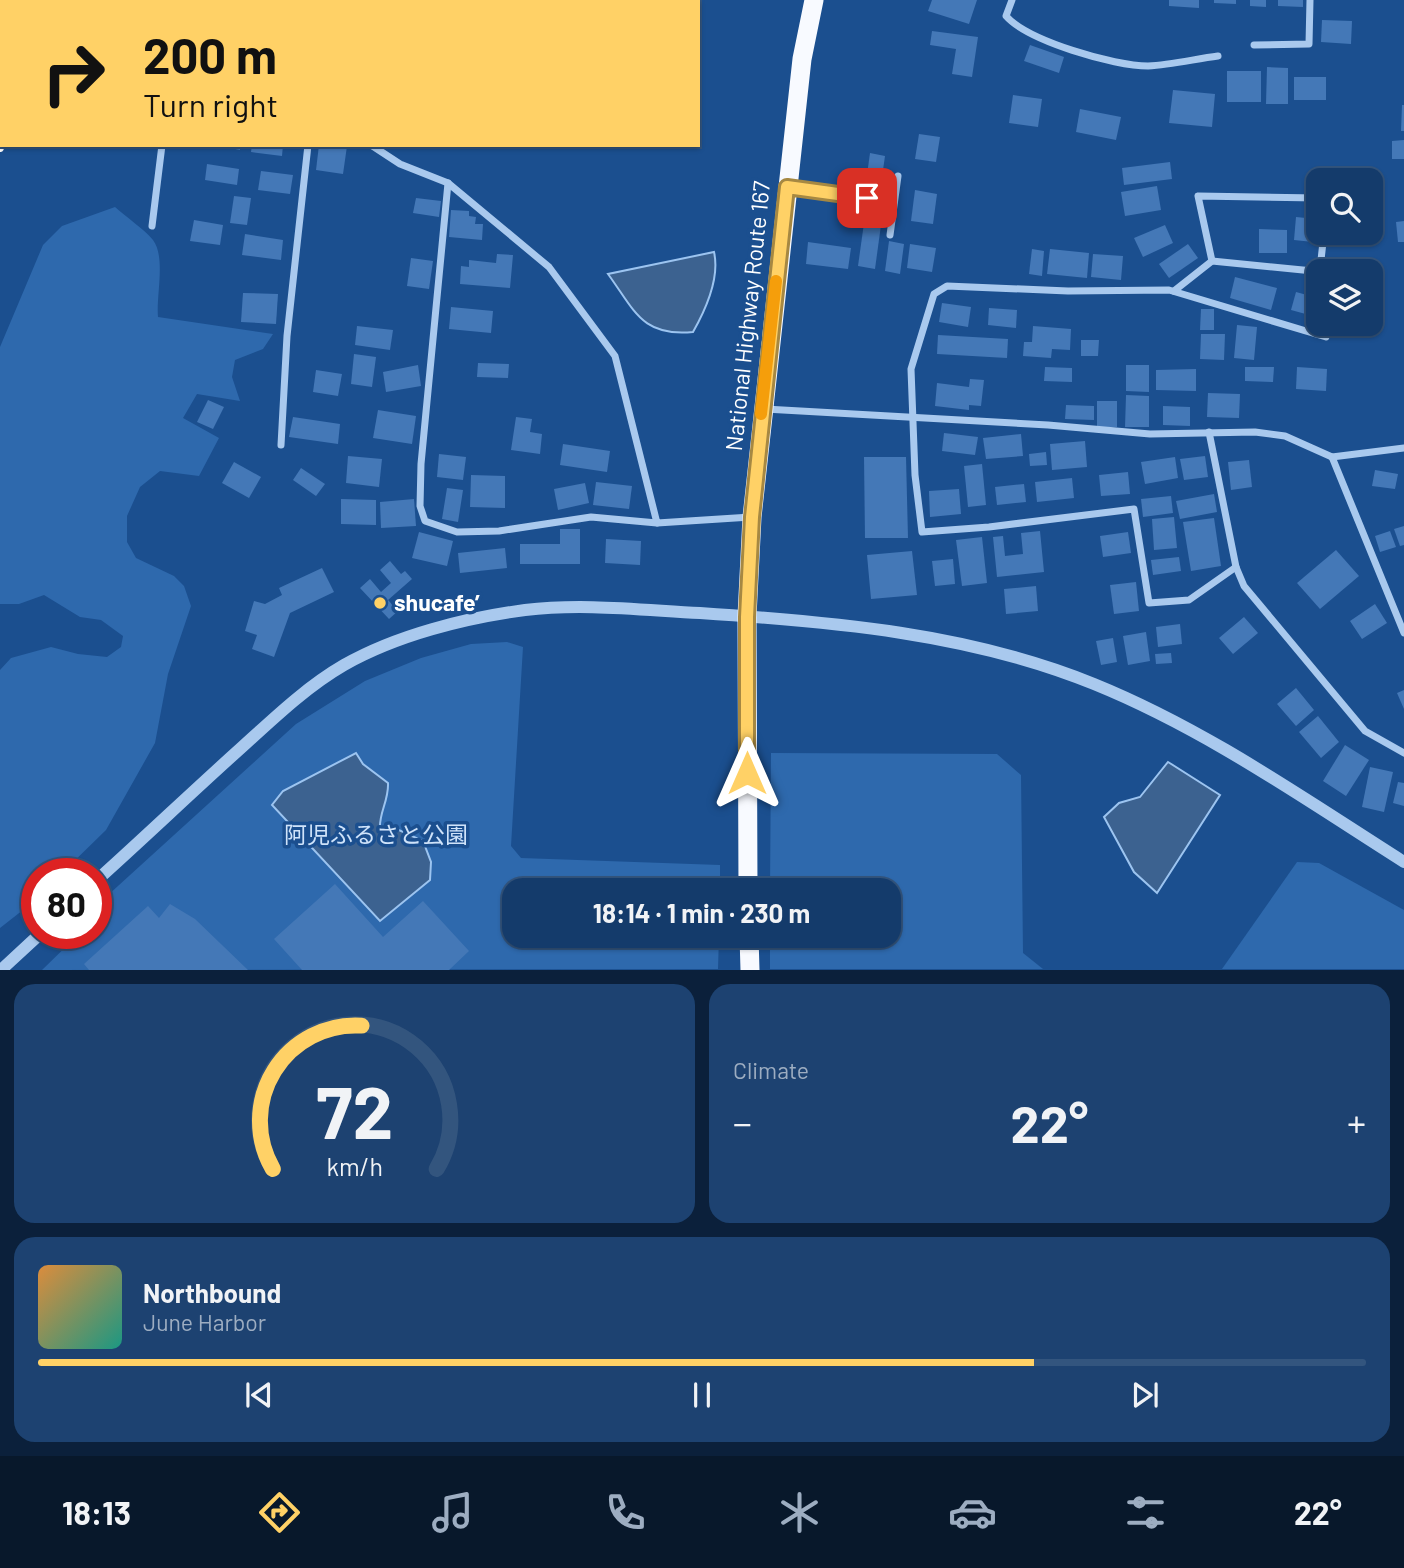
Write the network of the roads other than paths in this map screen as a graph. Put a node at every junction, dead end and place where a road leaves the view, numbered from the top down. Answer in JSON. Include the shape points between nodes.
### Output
{"nodes":[{"id":1,"x":814,"y":0,"type":"edge"},
{"id":2,"x":1012,"y":0,"type":"edge"},
{"id":3,"x":1310,"y":0,"type":"edge"},
{"id":4,"x":1254,"y":44,"type":"dead end"},
{"id":5,"x":1218,"y":56,"type":"dead end"},
{"id":6,"x":162,"y":147,"type":"edge"},
{"id":7,"x":308,"y":147,"type":"edge"},
{"id":8,"x":375,"y":147,"type":"edge"},
{"id":9,"x":898,"y":176,"type":"dead end"},
{"id":10,"x":448,"y":183,"type":"junction"},
{"id":11,"x":787,"y":187,"type":"junction"},
{"id":12,"x":1306,"y":198,"type":"edge"},
{"id":13,"x":894,"y":202,"type":"junction"},
{"id":14,"x":152,"y":226,"type":"dead end"},
{"id":15,"x":890,"y":234,"type":"dead end"},
{"id":16,"x":1212,"y":261,"type":"junction"},
{"id":17,"x":1306,"y":271,"type":"edge"},
{"id":18,"x":1174,"y":291,"type":"junction"},
{"id":19,"x":1326,"y":337,"type":"dead end"},
{"id":20,"x":761,"y":408,"type":"junction"},
{"id":21,"x":915,"y":418,"type":"junction"},
{"id":22,"x":1209,"y":432,"type":"junction"},
{"id":23,"x":281,"y":445,"type":"dead end"},
{"id":24,"x":1404,"y":448,"type":"edge"},
{"id":25,"x":1332,"y":457,"type":"junction"},
{"id":26,"x":752,"y":517,"type":"junction"},
{"id":27,"x":657,"y":523,"type":"junction"},
{"id":28,"x":1236,"y":567,"type":"junction"},
{"id":29,"x":747,"y":617,"type":"junction"},
{"id":30,"x":1404,"y":633,"type":"edge"},
{"id":31,"x":1404,"y":753,"type":"edge"},
{"id":32,"x":1404,"y":862,"type":"edge"},
{"id":33,"x":112,"y":866,"type":"edge"},
{"id":34,"x":748,"y":878,"type":"edge"},
{"id":35,"x":749,"y":948,"type":"edge"},
{"id":36,"x":24,"y":949,"type":"edge"},
{"id":37,"x":1,"y":970,"type":"edge"},
{"id":38,"x":750,"y":970,"type":"edge"}],
"edges":[{"from":1,"to":11,"type":"highway","name":"National Highway Route 167"},
{"from":2,"to":5,"type":"street","via":[[1006,16],[1016,28],[1078,52],[1146,66]]},
{"from":3,"to":4,"type":"street","via":[[1309,44]]},
{"from":6,"to":14,"type":"street"},
{"from":7,"to":23,"type":"street","via":[[287,335]]},
{"from":8,"to":10,"type":"street","via":[[400,164]]},
{"from":9,"to":13,"type":"street"},
{"from":10,"to":27,"type":"street","via":[[549,267],[615,356]]},
{"from":10,"to":27,"type":"street","via":[[421,464],[420,506],[425,521],[457,531],[499,531],[591,517]]},
{"from":11,"to":13,"type":"street"},
{"from":11,"to":20,"type":"highway","name":"National Highway Route 167"},
{"from":12,"to":16,"type":"street","via":[[1198,196]]},
{"from":13,"to":15,"type":"street"},
{"from":16,"to":17,"type":"street"},
{"from":16,"to":18,"type":"street"},
{"from":18,"to":19,"type":"street"},
{"from":18,"to":21,"type":"street","via":[[940,289],[934,294],[911,369]]},
{"from":20,"to":21,"type":"street"},
{"from":20,"to":26,"type":"highway","name":"National Highway Route 167"},
{"from":21,"to":22,"type":"street","via":[[1150,434]]},
{"from":21,"to":28,"type":"street","via":[[922,532],[1134,509],[1149,603],[1189,600]]},
{"from":22,"to":25,"type":"street","via":[[1285,436]]},
{"from":22,"to":28,"type":"street"},
{"from":24,"to":25,"type":"street"},
{"from":25,"to":30,"type":"street"},
{"from":26,"to":27,"type":"street"},
{"from":26,"to":29,"type":"highway","name":"National Highway Route 167"},
{"from":28,"to":31,"type":"street","via":[[1244,586],[1365,731]]},
{"from":29,"to":32,"type":"street","via":[[922,636],[1091,683],[1171,719],[1235,755]]},
{"from":29,"to":33,"type":"street","via":[[613,608],[526,610],[454,624],[391,645],[343,665],[285,708]]},
{"from":29,"to":34,"type":"highway","name":"National Highway Route 167"},
{"from":35,"to":38,"type":"highway"},
{"from":36,"to":37,"type":"street"}]}
